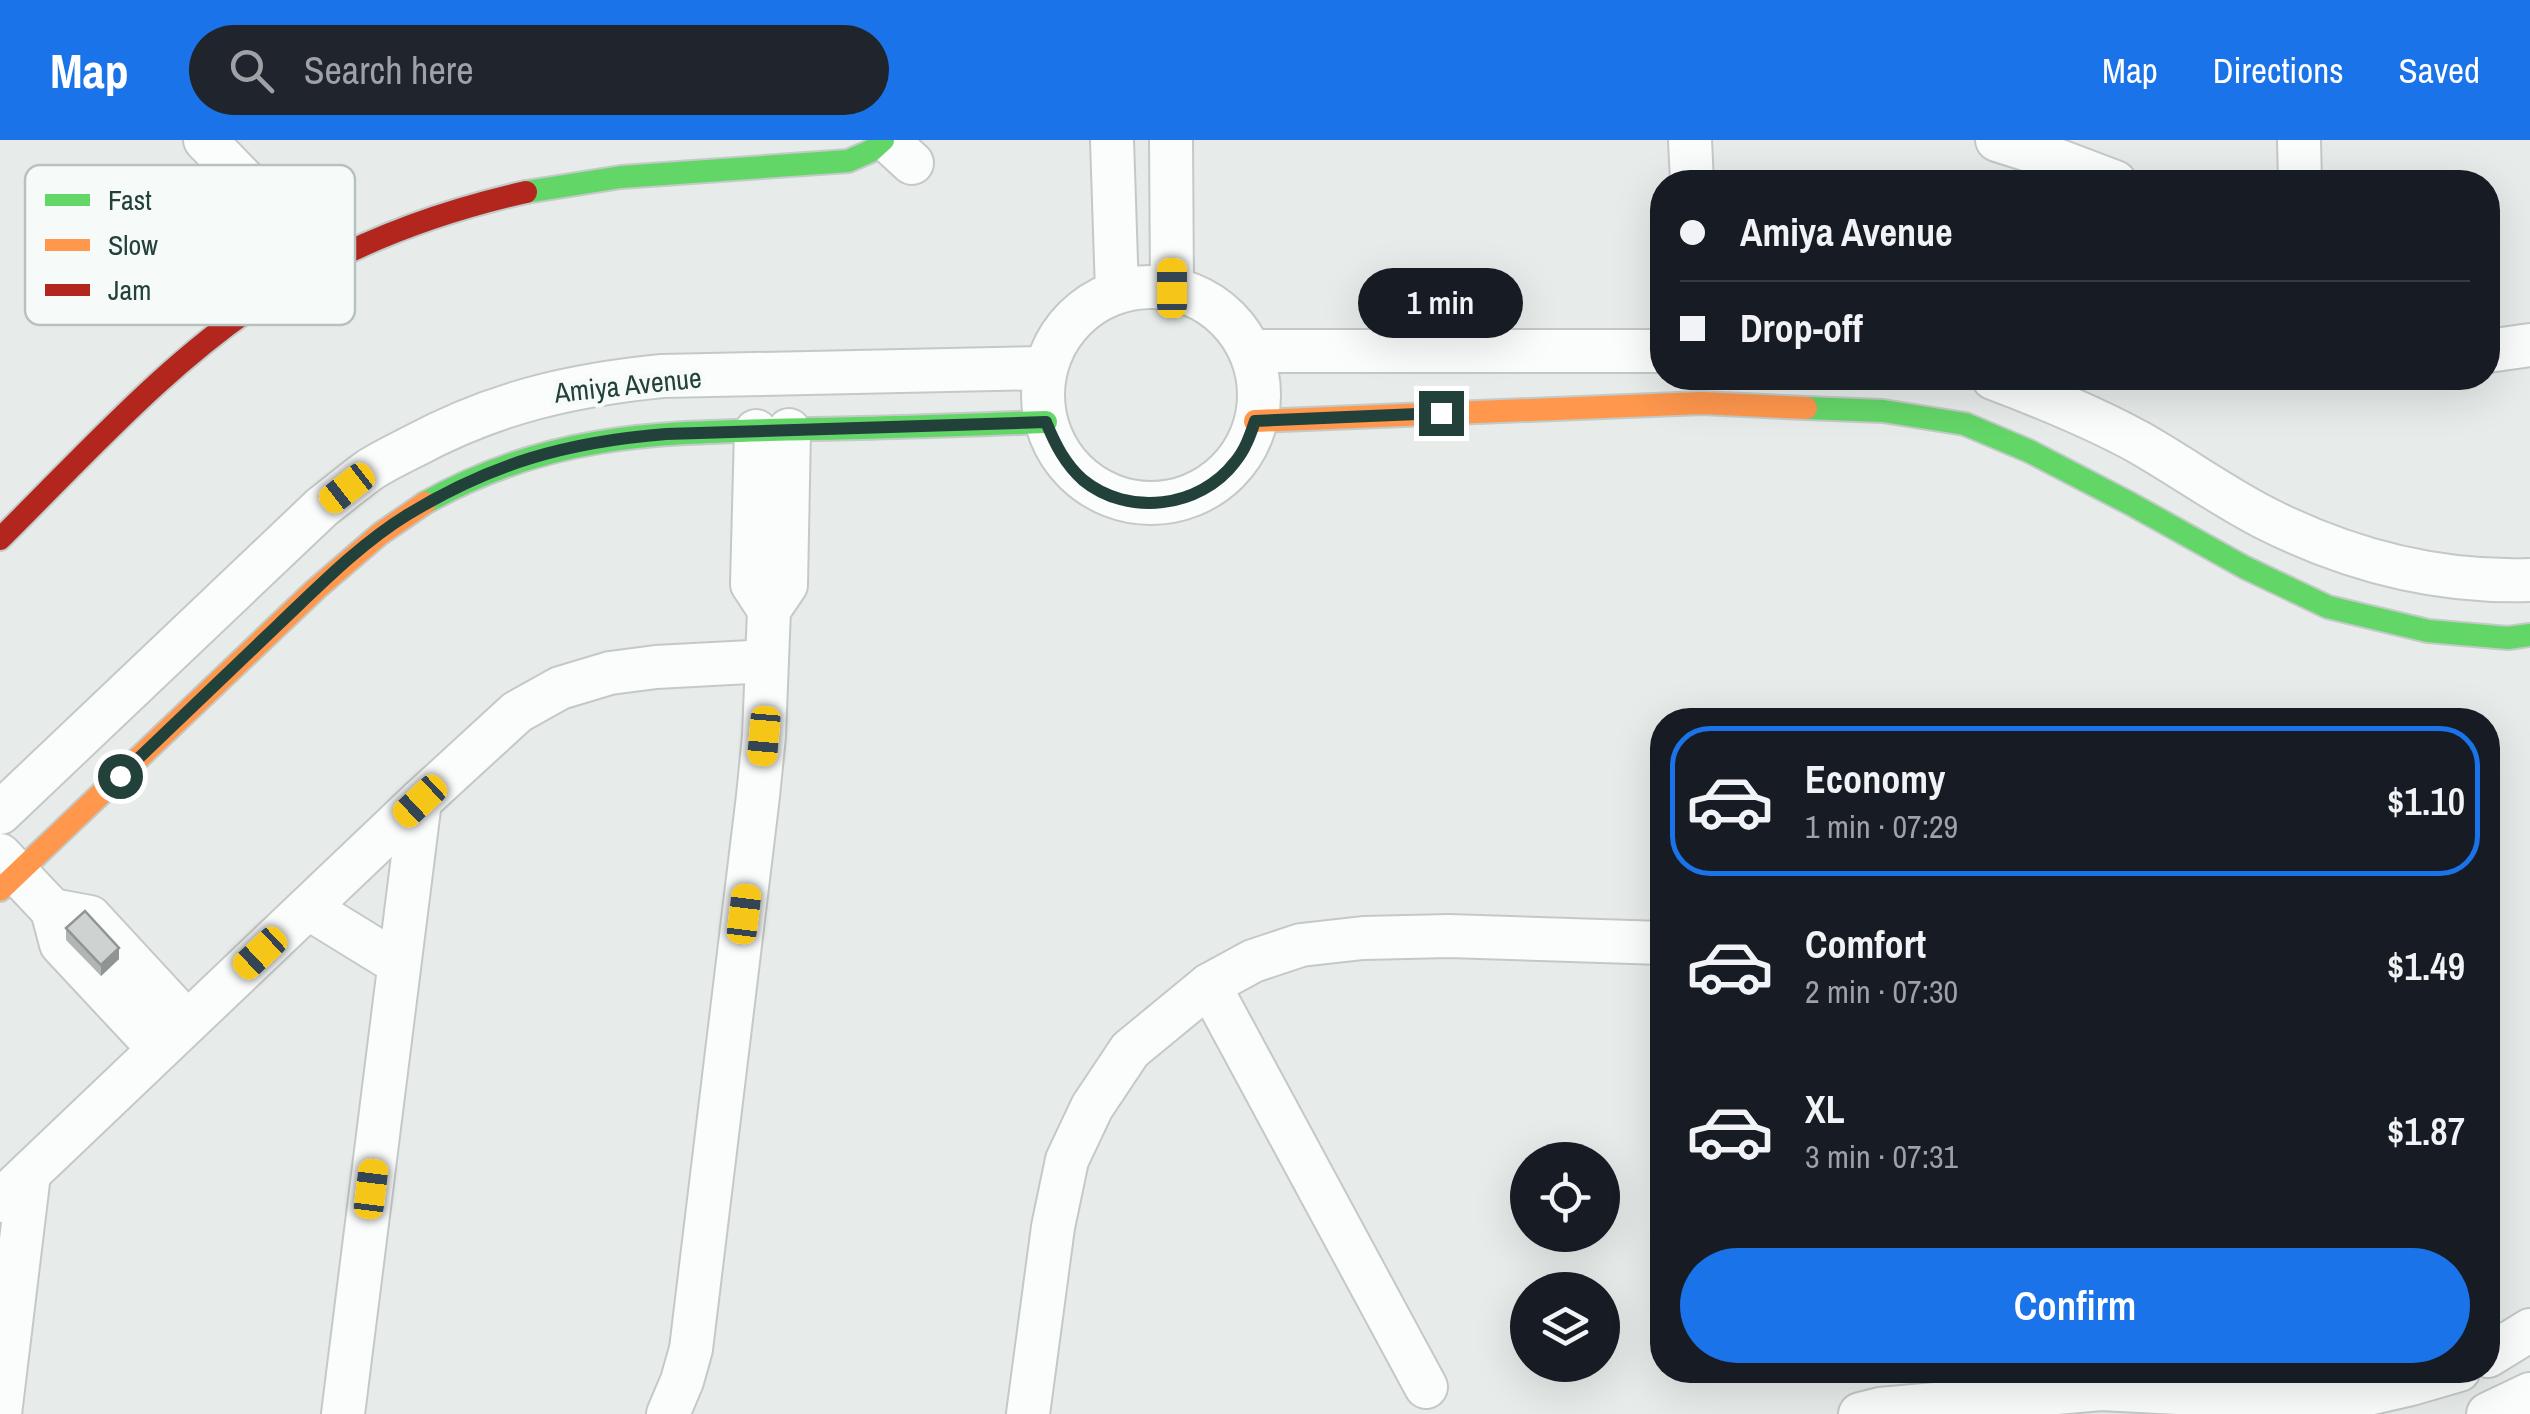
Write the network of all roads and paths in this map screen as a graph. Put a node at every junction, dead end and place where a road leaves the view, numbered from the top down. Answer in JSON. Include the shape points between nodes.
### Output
{"nodes":[{"id":1,"x":204,"y":140,"type":"edge"},
{"id":2,"x":1112,"y":140,"type":"edge"},
{"id":3,"x":1171,"y":140,"type":"edge"},
{"id":4,"x":1690,"y":140,"type":"edge"},
{"id":5,"x":1997,"y":140,"type":"edge"},
{"id":6,"x":2299,"y":140,"type":"edge"},
{"id":7,"x":894,"y":148,"type":"edge"},
{"id":8,"x":229,"y":165,"type":"edge"},
{"id":9,"x":1691,"y":170,"type":"edge"},
{"id":10,"x":2083,"y":170,"type":"edge"},
{"id":11,"x":2300,"y":170,"type":"edge"},
{"id":12,"x":355,"y":251,"type":"edge"},
{"id":13,"x":1172,"y":288,"type":"junction"},
{"id":14,"x":1117,"y":292,"type":"junction"},
{"id":15,"x":229,"y":325,"type":"edge"},
{"id":16,"x":2530,"y":345,"type":"edge"},
{"id":17,"x":2500,"y":349,"type":"edge"},
{"id":18,"x":1650,"y":351,"type":"edge"},
{"id":19,"x":1250,"y":352,"type":"junction"},
{"id":20,"x":1046,"y":368,"type":"junction"},
{"id":21,"x":1701,"y":390,"type":"edge"},
{"id":22,"x":2024,"y":390,"type":"edge"},
{"id":23,"x":1255,"y":421,"type":"junction"},
{"id":24,"x":1046,"y":422,"type":"junction"},
{"id":25,"x":773,"y":430,"type":"junction"},
{"id":26,"x":0,"y":539,"type":"edge"},
{"id":27,"x":2530,"y":580,"type":"edge"},
{"id":28,"x":2530,"y":635,"type":"edge"},
{"id":29,"x":767,"y":661,"type":"junction"},
{"id":30,"x":420,"y":801,"type":"junction"},
{"id":31,"x":0,"y":813,"type":"edge"},
{"id":32,"x":6,"y":873,"type":"edge"},
{"id":33,"x":308,"y":908,"type":"junction"},
{"id":34,"x":1650,"y":943,"type":"edge"},
{"id":35,"x":399,"y":964,"type":"junction"},
{"id":36,"x":1209,"y":984,"type":"junction"},
{"id":37,"x":173,"y":1036,"type":"junction"},
{"id":38,"x":14,"y":1187,"type":"edge"},
{"id":39,"x":5,"y":1328,"type":"edge"},
{"id":40,"x":2530,"y":1330,"type":"edge"},
{"id":41,"x":2500,"y":1349,"type":"edge"},
{"id":42,"x":2415,"y":1383,"type":"edge"},
{"id":43,"x":1426,"y":1387,"type":"dead end"},
{"id":44,"x":2530,"y":1394,"type":"edge"},
{"id":45,"x":0,"y":1414,"type":"edge"},
{"id":46,"x":343,"y":1414,"type":"edge"},
{"id":47,"x":668,"y":1414,"type":"edge"},
{"id":48,"x":1028,"y":1414,"type":"edge"},
{"id":49,"x":1860,"y":1414,"type":"edge"},
{"id":50,"x":2488,"y":1414,"type":"edge"}],
"edges":[{"from":1,"to":8,"type":"street"},
{"from":2,"to":14,"type":"street"},
{"from":3,"to":13,"type":"street"},
{"from":4,"to":9,"type":"street"},
{"from":5,"to":10,"type":"street"},
{"from":6,"to":11,"type":"street"},
{"from":7,"to":12,"type":"street","via":[[848,160],[548,187],[482,202]]},
{"from":13,"to":14,"type":"street"},
{"from":13,"to":19,"type":"street","via":[[1218,311]]},
{"from":14,"to":20,"type":"street","via":[[1072,321]]},
{"from":15,"to":26,"type":"street"},
{"from":16,"to":17,"type":"street"},
{"from":18,"to":19,"type":"street"},
{"from":19,"to":23,"type":"street","via":[[1258,386]]},
{"from":20,"to":24,"type":"street"},
{"from":20,"to":31,"type":"street","name":"Amiya Avenue","via":[[662,376],[602,382],[494,408],[372,468],[322,507]]},
{"from":21,"to":23,"type":"street"},
{"from":21,"to":28,"type":"street","via":[[1965,424],[2328,608],[2428,630]]},
{"from":22,"to":27,"type":"street","via":[[2137,441],[2264,518],[2346,552],[2419,574]]},
{"from":23,"to":24,"type":"street","via":[[1241,454],[1217,481],[1175,501],[1151,503],[1105,494],[1085,481]]},
{"from":24,"to":25,"type":"street","name":"Amiya Avenue"},
{"from":25,"to":29,"type":"street","via":[[752,584],[769,610]]},
{"from":25,"to":32,"type":"street","name":"Amiya Avenue","via":[[611,438],[559,448],[457,487],[404,516]]},
{"from":29,"to":30,"type":"street","via":[[610,673],[560,688],[518,712]]},
{"from":29,"to":47,"type":"street","via":[[758,796],[697,1305],[682,1382]]},
{"from":30,"to":33,"type":"street"},
{"from":30,"to":35,"type":"street"},
{"from":32,"to":37,"type":"street","via":[[52,910],[90,917]]},
{"from":33,"to":35,"type":"street"},
{"from":33,"to":37,"type":"street"},
{"from":34,"to":36,"type":"street","via":[[1363,938],[1301,945]]},
{"from":35,"to":46,"type":"street"},
{"from":36,"to":43,"type":"street"},
{"from":36,"to":48,"type":"street","via":[[1130,1050],[1067,1160]]},
{"from":37,"to":38,"type":"street"},
{"from":38,"to":39,"type":"street"},
{"from":39,"to":45,"type":"street"},
{"from":40,"to":41,"type":"street"},
{"from":42,"to":49,"type":"street","via":[[2360,1396],[2294,1399],[2101,1389]]},
{"from":44,"to":50,"type":"street"}]}
